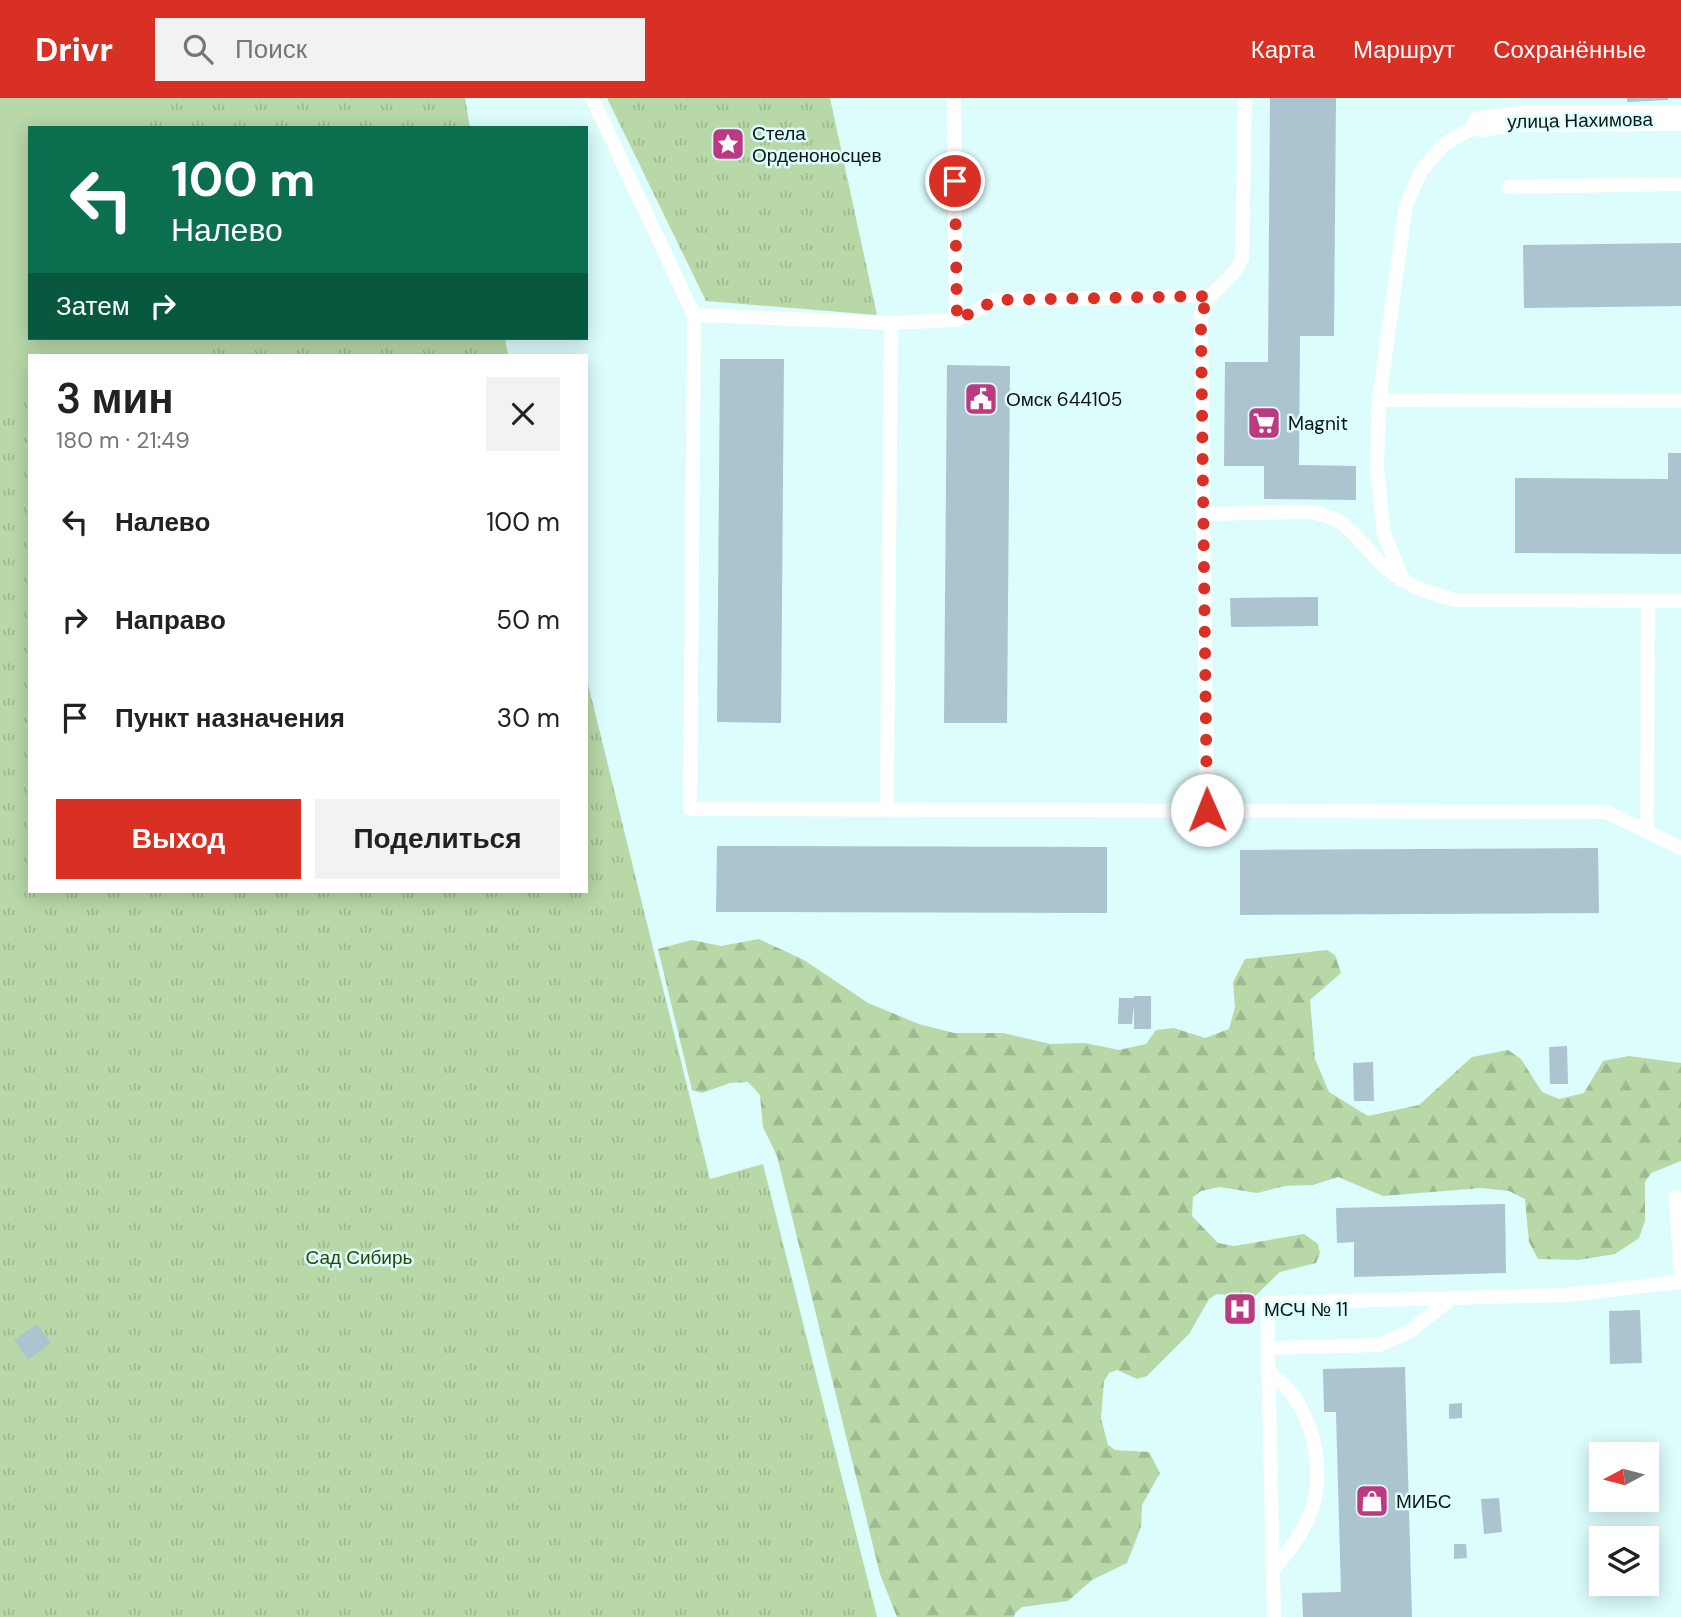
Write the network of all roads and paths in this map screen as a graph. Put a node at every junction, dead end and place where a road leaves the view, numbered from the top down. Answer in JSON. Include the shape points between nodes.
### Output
{"nodes":[{"id":1,"x":592,"y":98,"type":"edge"},
{"id":2,"x":954,"y":98,"type":"edge"},
{"id":3,"x":1245,"y":98,"type":"edge"},
{"id":4,"x":1681,"y":118,"type":"edge"},
{"id":5,"x":1480,"y":124,"type":"joint"},
{"id":6,"x":1681,"y":184,"type":"edge"},
{"id":7,"x":1509,"y":187,"type":"dead end"},
{"id":8,"x":1210,"y":296,"type":"junction"},
{"id":9,"x":694,"y":315,"type":"junction"},
{"id":10,"x":957,"y":320,"type":"junction"},
{"id":11,"x":891,"y":323,"type":"junction"},
{"id":12,"x":1378,"y":400,"type":"junction"},
{"id":13,"x":1681,"y":401,"type":"edge"},
{"id":14,"x":1203,"y":514,"type":"junction"},
{"id":15,"x":1404,"y":581,"type":"junction"},
{"id":16,"x":1648,"y":601,"type":"junction"},
{"id":17,"x":1681,"y":601,"type":"edge"},
{"id":18,"x":887,"y":809,"type":"junction"},
{"id":19,"x":1207,"y":810,"type":"junction"},
{"id":20,"x":1647,"y":830,"type":"junction"},
{"id":21,"x":1681,"y":848,"type":"edge"},
{"id":22,"x":1676,"y":1197,"type":"dead end"},
{"id":23,"x":1681,"y":1280,"type":"edge"},
{"id":24,"x":1452,"y":1298,"type":"junction"},
{"id":25,"x":1268,"y":1348,"type":"junction"},
{"id":26,"x":1268,"y":1371,"type":"junction"},
{"id":27,"x":1273,"y":1570,"type":"junction"},
{"id":28,"x":1274,"y":1617,"type":"edge"}],
"edges":[{"from":1,"to":9,"type":"lane"},
{"from":2,"to":10,"type":"lane"},
{"from":3,"to":8,"type":"lane","via":[[1242,258],[1234,275]]},
{"from":4,"to":5,"type":"street","name":"улица Нахимова","via":[[1516,119]]},
{"from":5,"to":12,"type":"lane","via":[[1443,145],[1420,171],[1406,205]]},
{"from":6,"to":7,"type":"lane"},
{"from":8,"to":10,"type":"lane","via":[[996,300]]},
{"from":8,"to":14,"type":"lane","via":[[1201,315]]},
{"from":9,"to":11,"type":"lane"},
{"from":9,"to":18,"type":"lane","via":[[690,809]]},
{"from":10,"to":11,"type":"lane"},
{"from":11,"to":18,"type":"lane"},
{"from":12,"to":13,"type":"lane"},
{"from":12,"to":15,"type":"lane","via":[[1377,469],[1384,534]]},
{"from":14,"to":15,"type":"lane","via":[[1322,514],[1343,523]]},
{"from":14,"to":19,"type":"lane"},
{"from":15,"to":16,"type":"lane","via":[[1456,600]]},
{"from":16,"to":17,"type":"lane"},
{"from":16,"to":20,"type":"lane"},
{"from":18,"to":19,"type":"lane"},
{"from":19,"to":20,"type":"lane","via":[[1606,812]]},
{"from":20,"to":21,"type":"lane"},
{"from":22,"to":23,"type":"lane"},
{"from":23,"to":24,"type":"lane","via":[[1566,1295]]},
{"from":24,"to":25,"type":"lane","via":[[1409,1332],[1379,1345]]},
{"from":24,"to":25,"type":"lane","via":[[1267,1303]]},
{"from":25,"to":26,"type":"lane"},
{"from":26,"to":27,"type":"lane"},
{"from":26,"to":27,"type":"lane","via":[[1292,1394],[1310,1426],[1317,1482],[1312,1510],[1295,1544]]},
{"from":27,"to":28,"type":"lane"}]}
